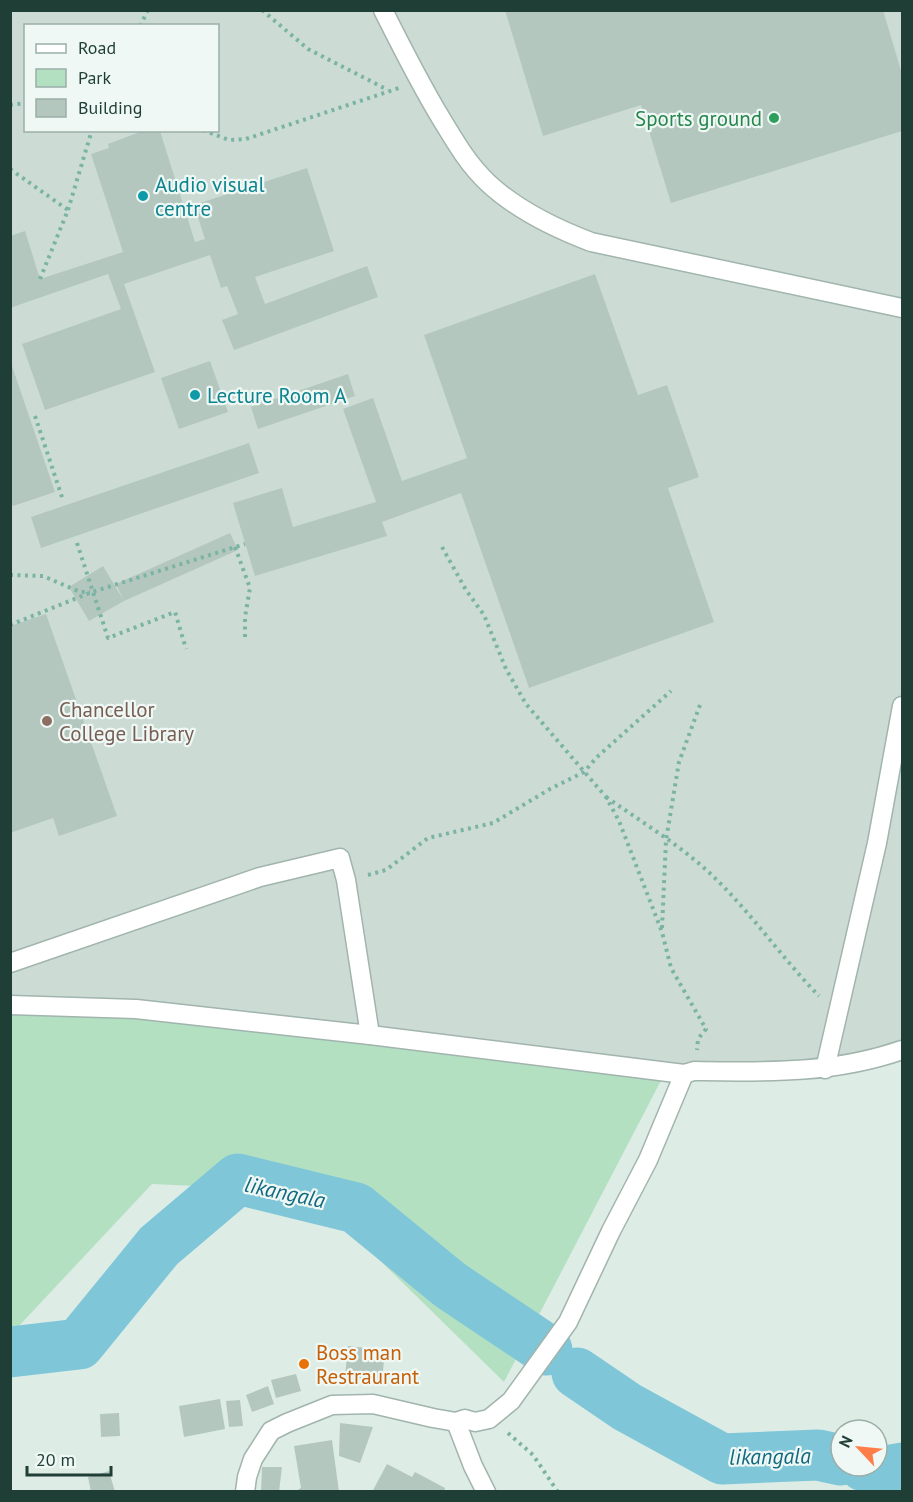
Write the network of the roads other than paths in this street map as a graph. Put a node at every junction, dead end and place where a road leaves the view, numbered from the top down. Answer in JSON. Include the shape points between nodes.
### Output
{"nodes":[{"id":1,"x":383,"y":10,"type":"edge"},
{"id":2,"x":903,"y":308,"type":"edge"},
{"id":3,"x":903,"y":706,"type":"edge"},
{"id":4,"x":10,"y":963,"type":"edge"},
{"id":5,"x":10,"y":1005,"type":"edge"},
{"id":6,"x":370,"y":1035,"type":"junction"},
{"id":7,"x":903,"y":1050,"type":"edge"},
{"id":8,"x":825,"y":1069,"type":"junction"},
{"id":9,"x":689,"y":1072,"type":"junction"},
{"id":10,"x":456,"y":1422,"type":"junction"},
{"id":11,"x":245,"y":1491,"type":"edge"},
{"id":12,"x":486,"y":1491,"type":"edge"}],
"edges":[{"from":1,"to":2,"type":"street","via":[[419,82],[466,159],[512,202],[558,229],[591,243]]},
{"from":3,"to":8,"type":"street","via":[[877,843]]},
{"from":4,"to":6,"type":"street","via":[[272,874],[340,858]]},
{"from":5,"to":6,"type":"street","via":[[136,1009]]},
{"from":6,"to":9,"type":"street"},
{"from":7,"to":8,"type":"street"},
{"from":8,"to":9,"type":"street"},
{"from":9,"to":10,"type":"street","via":[[568,1322],[498,1413],[482,1421]]},
{"from":10,"to":11,"type":"street","via":[[373,1404],[332,1405],[271,1431],[253,1459]]},
{"from":10,"to":12,"type":"street"}]}
